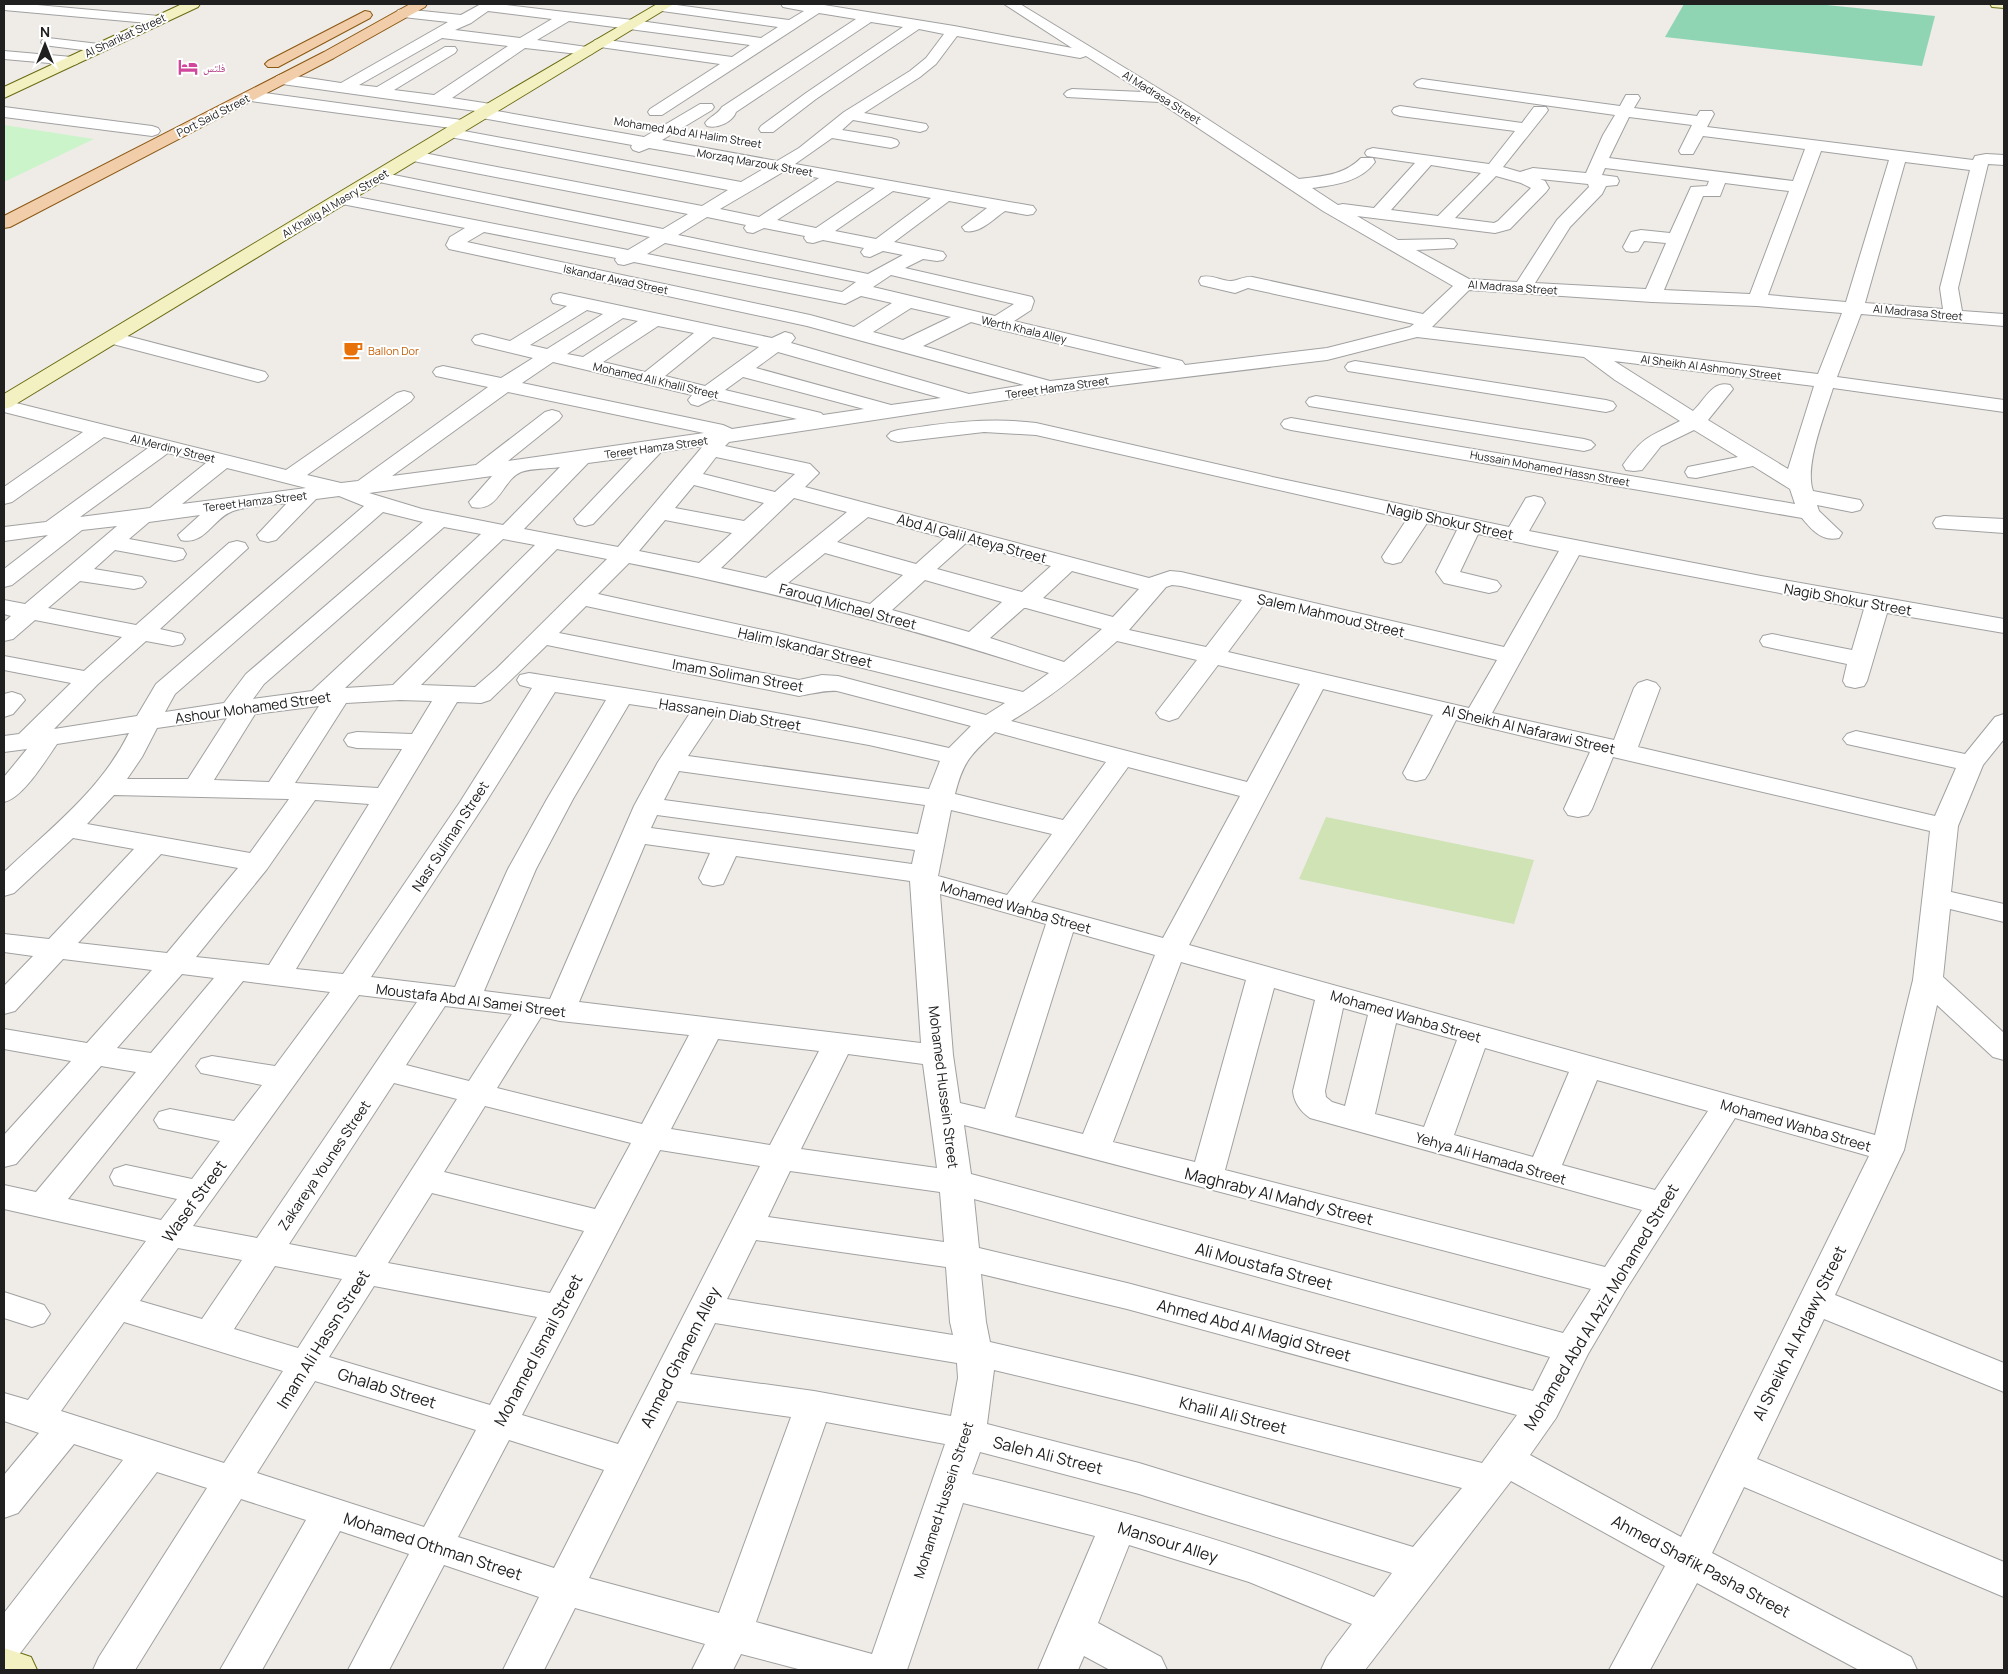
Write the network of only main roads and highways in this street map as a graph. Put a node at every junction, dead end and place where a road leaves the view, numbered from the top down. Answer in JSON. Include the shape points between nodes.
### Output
{"nodes":[{"id":1,"x":420,"y":4,"type":"edge"},
{"id":2,"x":378,"y":8,"type":"dead end"},
{"id":3,"x":326,"y":34,"type":"junction"},
{"id":4,"x":359,"y":38,"type":"junction"},
{"id":5,"x":297,"y":50,"type":"junction"},
{"id":6,"x":329,"y":55,"type":"junction"},
{"id":7,"x":263,"y":69,"type":"dead end"},
{"id":8,"x":195,"y":107,"type":"dead end"},
{"id":9,"x":4,"y":208,"type":"edge"},
{"id":10,"x":4,"y":223,"type":"edge"}],
"edges":[{"from":1,"to":4,"type":"main road","name":"Port Said Street"},
{"from":2,"to":3,"type":"main road"},
{"from":3,"to":4,"type":"main road","via":[[340,40]]},
{"from":3,"to":5,"type":"main road"},
{"from":4,"to":6,"type":"main road","name":"Port Said Street"},
{"from":5,"to":6,"type":"main road","via":[[318,50]]},
{"from":5,"to":7,"type":"main road"},
{"from":6,"to":10,"type":"main road","name":"Port Said Street"},
{"from":8,"to":9,"type":"main road","name":"Port Said Street"}]}
